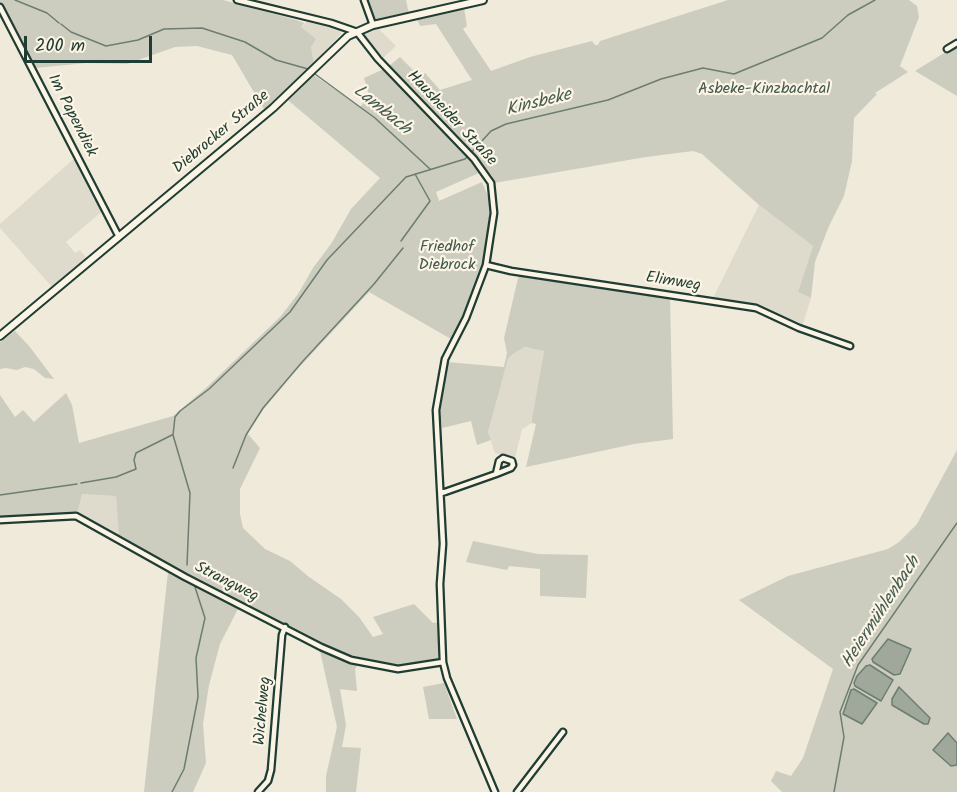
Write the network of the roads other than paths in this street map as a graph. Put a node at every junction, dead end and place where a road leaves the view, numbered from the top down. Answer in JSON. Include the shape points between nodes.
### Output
{"nodes":[{"id":1,"x":237,"y":0,"type":"edge"},
{"id":2,"x":364,"y":0,"type":"edge"},
{"id":3,"x":483,"y":0,"type":"edge"},
{"id":4,"x":475,"y":1,"type":"edge"},
{"id":5,"x":0,"y":7,"type":"edge"},
{"id":6,"x":373,"y":25,"type":"junction"},
{"id":7,"x":357,"y":32,"type":"junction"},
{"id":8,"x":957,"y":43,"type":"edge"},
{"id":9,"x":947,"y":49,"type":"dead end"},
{"id":10,"x":119,"y":237,"type":"junction"},
{"id":11,"x":486,"y":265,"type":"junction"},
{"id":12,"x":0,"y":336,"type":"edge"},
{"id":13,"x":850,"y":346,"type":"dead end"},
{"id":14,"x":496,"y":474,"type":"dead end"},
{"id":15,"x":441,"y":493,"type":"junction"},
{"id":16,"x":0,"y":520,"type":"edge"},
{"id":17,"x":285,"y":627,"type":"junction"},
{"id":18,"x":444,"y":662,"type":"junction"},
{"id":19,"x":563,"y":732,"type":"dead end"},
{"id":20,"x":258,"y":792,"type":"edge"},
{"id":21,"x":495,"y":792,"type":"edge"},
{"id":22,"x":517,"y":792,"type":"edge"}],
"edges":[{"from":1,"to":7,"type":"street"},
{"from":2,"to":6,"type":"street"},
{"from":3,"to":4,"type":"main road","name":"Diebrocker Straße"},
{"from":4,"to":6,"type":"main road","name":"Diebrocker Straße"},
{"from":5,"to":10,"type":"street","name":"Im Papendiek"},
{"from":6,"to":7,"type":"main road","name":"Diebrocker Straße"},
{"from":7,"to":10,"type":"main road","name":"Diebrocker Straße"},
{"from":7,"to":11,"type":"street","name":"Hausheider Straße","via":[[489,177],[494,197],[493,230]]},
{"from":8,"to":9,"type":"street"},
{"from":10,"to":12,"type":"main road","name":"Diebrocker Straße"},
{"from":11,"to":13,"type":"street","name":"Elimweg","via":[[756,308]]},
{"from":11,"to":15,"type":"street","name":"Hausheider Straße","via":[[443,367],[436,410]]},
{"from":14,"to":15,"type":"street"},
{"from":15,"to":18,"type":"street","name":"Hausheider Straße"},
{"from":16,"to":17,"type":"street","name":"Strangweg","via":[[76,516]]},
{"from":17,"to":18,"type":"street","name":"Strangweg","via":[[351,660],[398,669]]},
{"from":17,"to":20,"type":"street","name":"Wichelweg","via":[[271,770],[268,781]]},
{"from":18,"to":21,"type":"street","name":"Hausheider Straße","via":[[447,678]]},
{"from":19,"to":22,"type":"street"}]}
